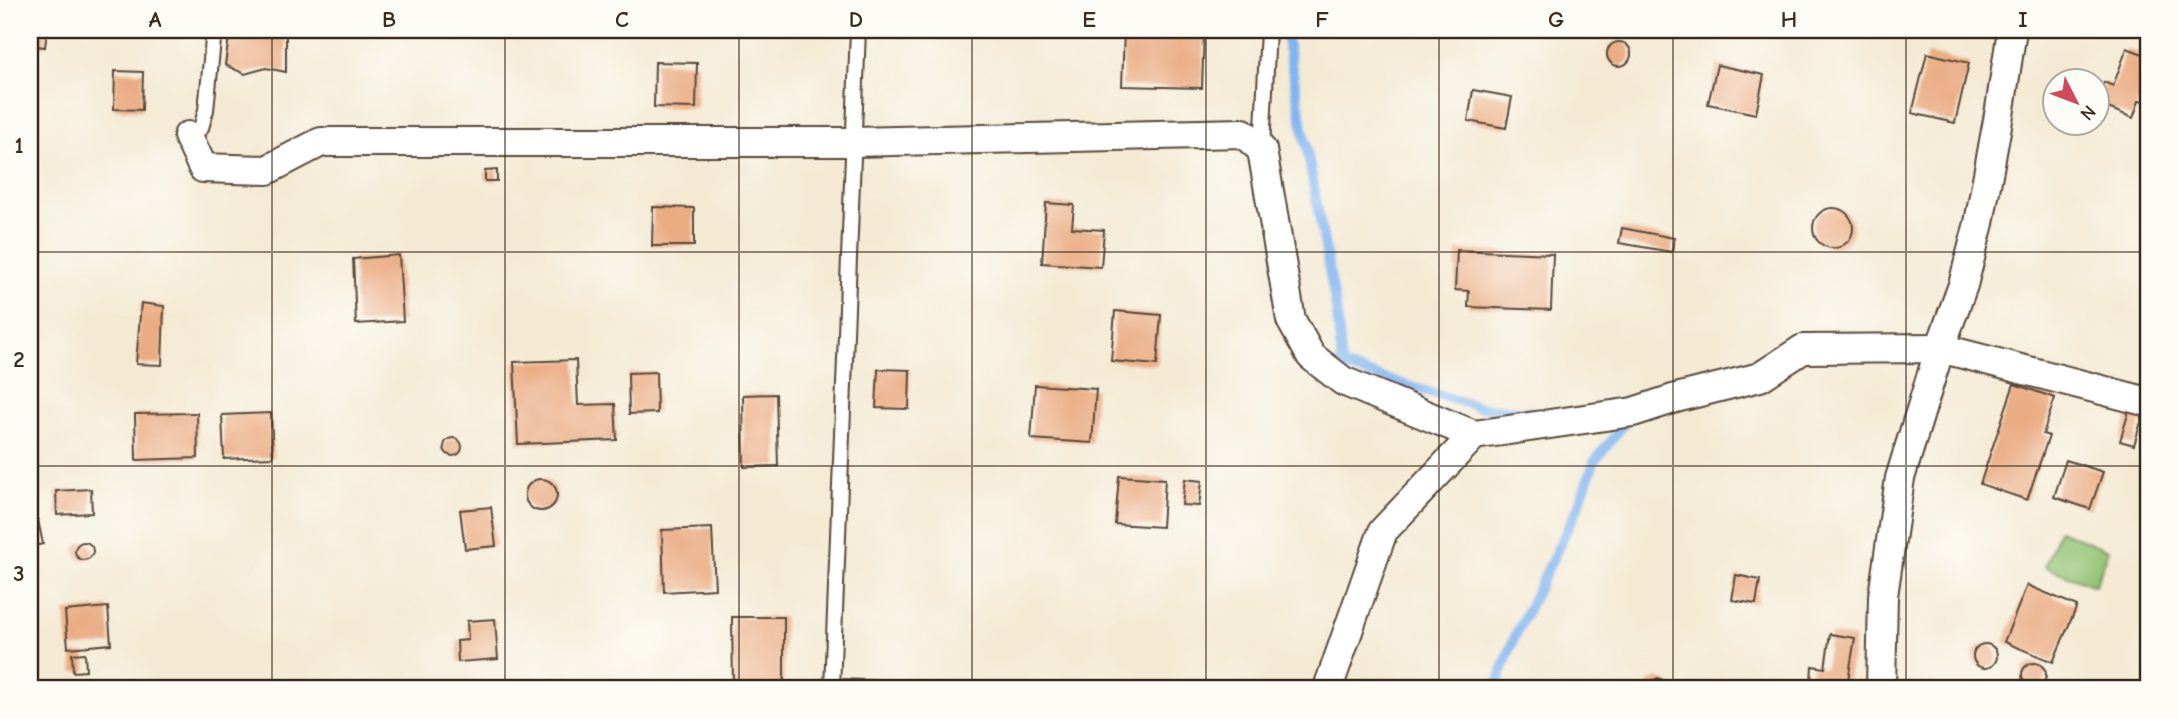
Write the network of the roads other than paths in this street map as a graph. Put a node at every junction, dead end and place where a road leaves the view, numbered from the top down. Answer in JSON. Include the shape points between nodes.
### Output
{"nodes":[{"id":1,"x":214,"y":30,"type":"edge"},
{"id":2,"x":858,"y":30,"type":"edge"},
{"id":3,"x":1268,"y":30,"type":"edge"},
{"id":4,"x":2012,"y":30,"type":"edge"},
{"id":5,"x":188,"y":136,"type":"joint"},
{"id":6,"x":852,"y":142,"type":"junction"},
{"id":7,"x":1262,"y":150,"type":"junction"},
{"id":8,"x":1940,"y":348,"type":"junction"},
{"id":9,"x":2148,"y":402,"type":"edge"},
{"id":10,"x":1474,"y":435,"type":"junction"},
{"id":11,"x":832,"y":688,"type":"edge"},
{"id":12,"x":1328,"y":688,"type":"edge"},
{"id":13,"x":1881,"y":688,"type":"edge"}],
"edges":[{"from":1,"to":5,"type":"lane","via":[[206,110],[201,128]]},
{"from":2,"to":6,"type":"lane"},
{"from":3,"to":7,"type":"lane"},
{"from":4,"to":8,"type":"street","via":[[1979,223]]},
{"from":5,"to":6,"type":"street","via":[[203,168],[267,170],[321,142]]},
{"from":6,"to":7,"type":"street","via":[[1243,133]]},
{"from":6,"to":11,"type":"lane"},
{"from":7,"to":10,"type":"street","via":[[1291,320],[1311,356],[1343,381]]},
{"from":8,"to":9,"type":"street"},
{"from":8,"to":10,"type":"street","via":[[1803,349],[1760,377],[1633,412]]},
{"from":8,"to":13,"type":"street","via":[[1900,478],[1883,596]]},
{"from":10,"to":12,"type":"street","via":[[1383,531]]}]}
